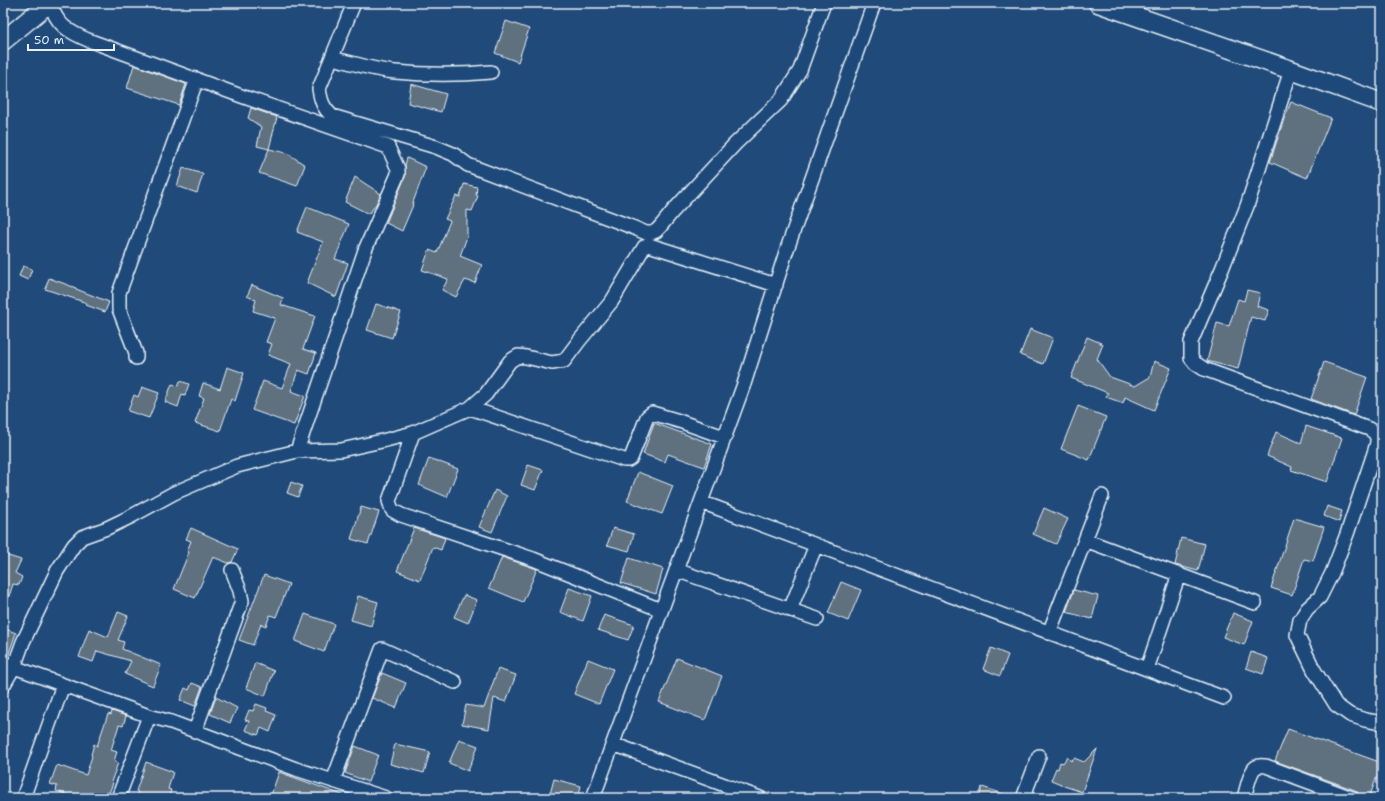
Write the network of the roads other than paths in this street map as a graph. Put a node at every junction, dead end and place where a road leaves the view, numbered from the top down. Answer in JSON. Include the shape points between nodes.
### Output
{"nodes":[{"id":1,"x":50,"y":3,"type":"edge"},
{"id":2,"x":354,"y":3,"type":"edge"},
{"id":3,"x":824,"y":3,"type":"edge"},
{"id":4,"x":874,"y":3,"type":"edge"},
{"id":5,"x":1098,"y":3,"type":"edge"},
{"id":6,"x":3,"y":41,"type":"edge"},
{"id":7,"x":332,"y":58,"type":"junction"},
{"id":8,"x":1292,"y":70,"type":"junction"},
{"id":9,"x":491,"y":72,"type":"dead end"},
{"id":10,"x":197,"y":79,"type":"junction"},
{"id":11,"x":1382,"y":103,"type":"edge"},
{"id":12,"x":776,"y":285,"type":"junction"},
{"id":13,"x":136,"y":358,"type":"dead end"},
{"id":14,"x":470,"y":408,"type":"junction"},
{"id":15,"x":413,"y":433,"type":"junction"},
{"id":16,"x":724,"y":437,"type":"junction"},
{"id":17,"x":297,"y":452,"type":"junction"},
{"id":18,"x":1102,"y":496,"type":"dead end"},
{"id":19,"x":701,"y":502,"type":"junction"},
{"id":20,"x":1085,"y":540,"type":"junction"},
{"id":21,"x":816,"y":545,"type":"junction"},
{"id":22,"x":232,"y":570,"type":"dead end"},
{"id":23,"x":676,"y":570,"type":"junction"},
{"id":24,"x":1179,"y":574,"type":"junction"},
{"id":25,"x":1255,"y":602,"type":"dead end"},
{"id":26,"x":661,"y":610,"type":"junction"},
{"id":27,"x":790,"y":610,"type":"junction"},
{"id":28,"x":817,"y":620,"type":"dead end"},
{"id":29,"x":1049,"y":633,"type":"junction"},
{"id":30,"x":9,"y":665,"type":"edge"},
{"id":31,"x":1147,"y":669,"type":"junction"},
{"id":32,"x":454,"y":682,"type":"dead end"},
{"id":33,"x":63,"y":685,"type":"junction"},
{"id":34,"x":3,"y":686,"type":"edge"},
{"id":35,"x":1224,"y":698,"type":"dead end"},
{"id":36,"x":149,"y":716,"type":"junction"},
{"id":37,"x":1382,"y":723,"type":"edge"},
{"id":38,"x":195,"y":731,"type":"junction"},
{"id":39,"x":613,"y":744,"type":"junction"},
{"id":40,"x":1039,"y":756,"type":"dead end"},
{"id":41,"x":333,"y":781,"type":"junction"},
{"id":42,"x":23,"y":798,"type":"edge"},
{"id":43,"x":118,"y":798,"type":"edge"},
{"id":44,"x":386,"y":798,"type":"edge"},
{"id":45,"x":593,"y":798,"type":"edge"},
{"id":46,"x":760,"y":798,"type":"edge"},
{"id":47,"x":1023,"y":798,"type":"edge"},
{"id":48,"x":1244,"y":798,"type":"edge"},
{"id":49,"x":1352,"y":798,"type":"edge"}],
"edges":[{"from":1,"to":6,"type":"main road"},
{"from":1,"to":10,"type":"street","via":[[60,24],[78,36]]},
{"from":2,"to":7,"type":"street"},
{"from":3,"to":7,"type":"street","via":[[800,70],[781,100],[735,144],[660,227],[651,233],[468,165],[453,154],[436,147],[332,116],[323,106],[319,89]]},
{"from":4,"to":12,"type":"street"},
{"from":5,"to":8,"type":"main road"},
{"from":7,"to":9,"type":"street","via":[[394,72],[448,75]]},
{"from":8,"to":11,"type":"main road"},
{"from":8,"to":37,"type":"street","via":[[1247,206],[1191,342],[1191,358],[1204,369],[1369,429],[1376,435],[1378,439],[1375,450],[1332,573],[1320,598],[1306,609],[1300,620],[1297,635],[1314,670],[1336,704],[1350,715]]},
{"from":10,"to":13,"type":"street","via":[[119,293],[119,309]]},
{"from":10,"to":17,"type":"street","via":[[386,146],[390,149],[398,169],[365,250]]},
{"from":12,"to":14,"type":"street","via":[[649,245],[644,247],[612,301],[564,361],[552,363],[518,356],[510,360],[486,394]]},
{"from":12,"to":16,"type":"street"},
{"from":14,"to":15,"type":"street"},
{"from":14,"to":16,"type":"street","via":[[624,460],[631,458],[647,417],[652,413]]},
{"from":15,"to":17,"type":"street","via":[[341,450]]},
{"from":15,"to":26,"type":"street","via":[[389,501],[392,510],[533,559]]},
{"from":16,"to":19,"type":"street"},
{"from":17,"to":30,"type":"street","via":[[237,466],[82,537],[57,571],[23,642]]},
{"from":18,"to":20,"type":"street"},
{"from":19,"to":21,"type":"street"},
{"from":19,"to":23,"type":"street"},
{"from":20,"to":24,"type":"street"},
{"from":20,"to":29,"type":"street"},
{"from":21,"to":27,"type":"street"},
{"from":21,"to":29,"type":"street"},
{"from":22,"to":38,"type":"street","via":[[242,601]]},
{"from":23,"to":26,"type":"street"},
{"from":23,"to":27,"type":"street"},
{"from":24,"to":25,"type":"street"},
{"from":24,"to":31,"type":"street"},
{"from":26,"to":39,"type":"street"},
{"from":27,"to":28,"type":"street"},
{"from":29,"to":31,"type":"street"},
{"from":30,"to":33,"type":"street"},
{"from":30,"to":34,"type":"street"},
{"from":31,"to":35,"type":"street"},
{"from":32,"to":41,"type":"street","via":[[382,649]]},
{"from":33,"to":36,"type":"street"},
{"from":33,"to":42,"type":"street"},
{"from":36,"to":38,"type":"street"},
{"from":36,"to":43,"type":"street"},
{"from":38,"to":41,"type":"street"},
{"from":39,"to":45,"type":"street"},
{"from":39,"to":46,"type":"street"},
{"from":40,"to":47,"type":"street"},
{"from":41,"to":44,"type":"street"},
{"from":48,"to":49,"type":"street","via":[[1254,769],[1266,766]]}]}
